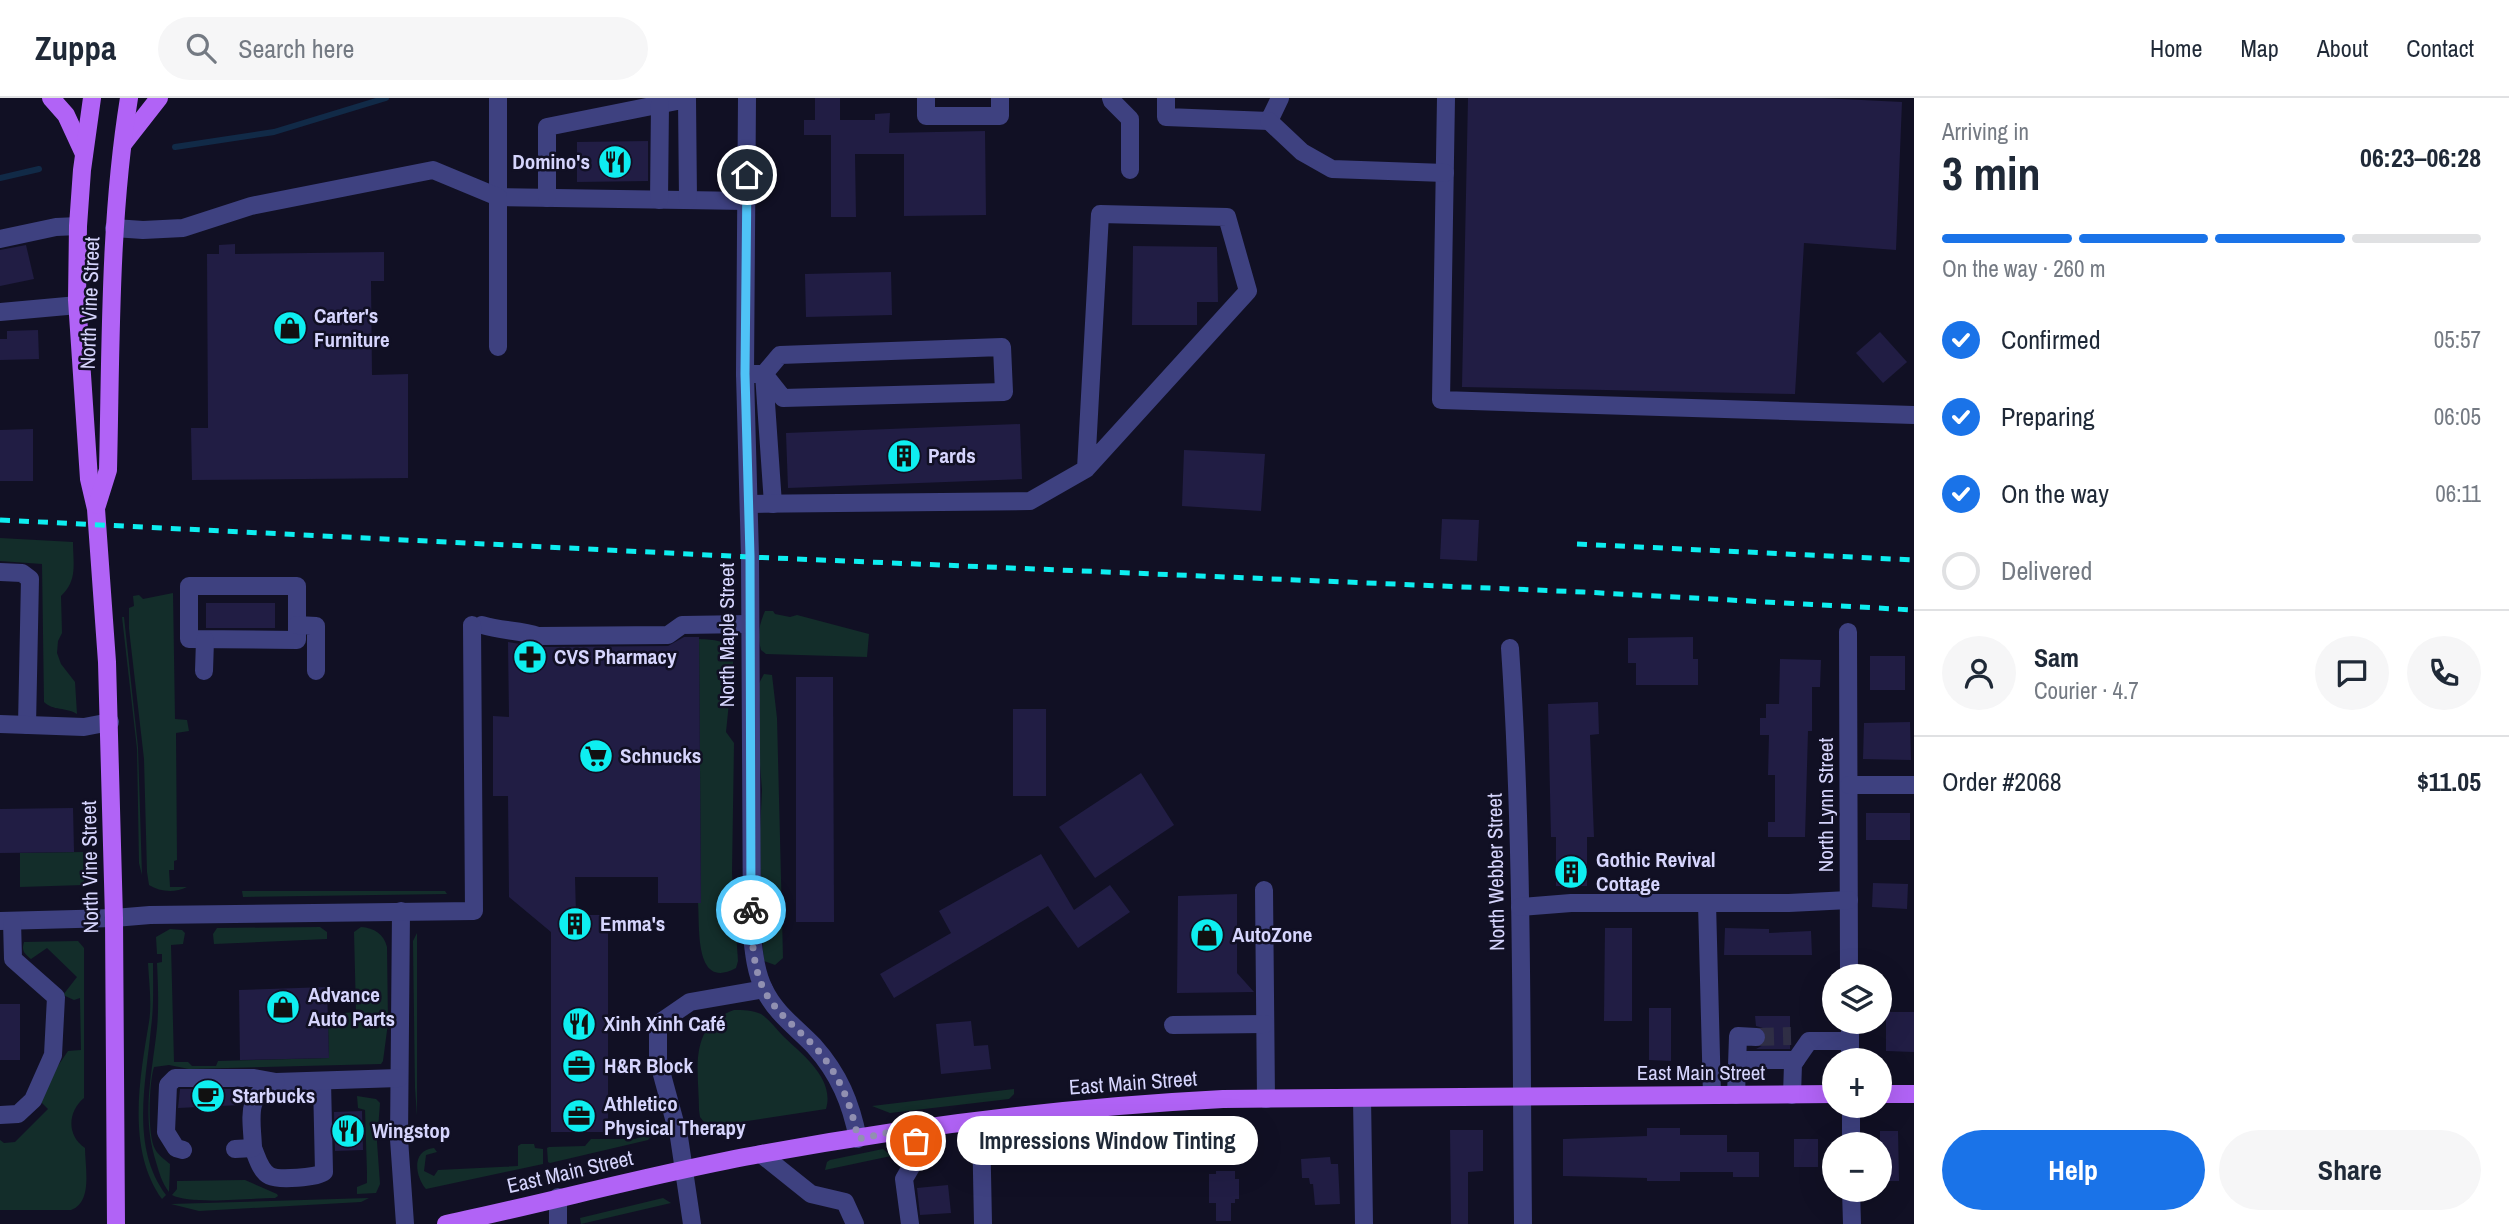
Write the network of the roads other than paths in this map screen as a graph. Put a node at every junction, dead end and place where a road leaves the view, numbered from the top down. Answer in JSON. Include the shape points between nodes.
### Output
{"nodes":[{"id":1,"x":51,"y":98,"type":"edge"},
{"id":2,"x":92,"y":98,"type":"edge"},
{"id":3,"x":129,"y":98,"type":"edge"},
{"id":4,"x":159,"y":98,"type":"edge"},
{"id":5,"x":498,"y":98,"type":"edge"},
{"id":6,"x":747,"y":98,"type":"edge"},
{"id":7,"x":926,"y":98,"type":"edge"},
{"id":8,"x":1000,"y":98,"type":"edge"},
{"id":9,"x":1111,"y":98,"type":"edge"},
{"id":10,"x":1166,"y":98,"type":"edge"},
{"id":11,"x":1280,"y":98,"type":"edge"},
{"id":12,"x":1446,"y":98,"type":"edge"},
{"id":13,"x":660,"y":104,"type":"junction"},
{"id":14,"x":1269,"y":121,"type":"junction"},
{"id":15,"x":121,"y":146,"type":"junction"},
{"id":16,"x":83,"y":153,"type":"junction"},
{"id":17,"x":1130,"y":170,"type":"dead end"},
{"id":18,"x":1445,"y":173,"type":"junction"},
{"id":19,"x":498,"y":197,"type":"junction"},
{"id":20,"x":547,"y":198,"type":"junction"},
{"id":21,"x":659,"y":200,"type":"junction"},
{"id":22,"x":688,"y":200,"type":"junction"},
{"id":23,"x":747,"y":201,"type":"junction"},
{"id":24,"x":78,"y":226,"type":"junction"},
{"id":25,"x":114,"y":228,"type":"junction"},
{"id":26,"x":0,"y":239,"type":"edge"},
{"id":27,"x":78,"y":305,"type":"junction"},
{"id":28,"x":0,"y":312,"type":"edge"},
{"id":29,"x":498,"y":347,"type":"dead end"},
{"id":30,"x":745,"y":374,"type":"junction"},
{"id":31,"x":765,"y":374,"type":"junction"},
{"id":32,"x":1914,"y":415,"type":"edge"},
{"id":33,"x":1086,"y":469,"type":"junction"},
{"id":34,"x":749,"y":504,"type":"junction"},
{"id":35,"x":773,"y":504,"type":"junction"},
{"id":36,"x":96,"y":509,"type":"junction"},
{"id":37,"x":0,"y":572,"type":"edge"},
{"id":38,"x":749,"y":624,"type":"junction"},
{"id":39,"x":296,"y":625,"type":"junction"},
{"id":40,"x":1848,"y":632,"type":"dead end"},
{"id":41,"x":205,"y":640,"type":"junction"},
{"id":42,"x":1510,"y":648,"type":"dead end"},
{"id":43,"x":204,"y":671,"type":"dead end"},
{"id":44,"x":316,"y":671,"type":"dead end"},
{"id":45,"x":110,"y":722,"type":"junction"},
{"id":46,"x":0,"y":724,"type":"edge"},
{"id":47,"x":27,"y":725,"type":"junction"},
{"id":48,"x":1849,"y":785,"type":"junction"},
{"id":49,"x":1914,"y":785,"type":"edge"},
{"id":50,"x":1264,"y":890,"type":"dead end"},
{"id":51,"x":1849,"y":900,"type":"junction"},
{"id":52,"x":1707,"y":902,"type":"junction"},
{"id":53,"x":1520,"y":907,"type":"junction"},
{"id":54,"x":401,"y":911,"type":"junction"},
{"id":55,"x":114,"y":918,"type":"junction"},
{"id":56,"x":6,"y":921,"type":"edge"},
{"id":57,"x":1849,"y":964,"type":"edge"},
{"id":58,"x":764,"y":989,"type":"junction"},
{"id":59,"x":1265,"y":1024,"type":"junction"},
{"id":60,"x":1173,"y":1025,"type":"dead end"},
{"id":61,"x":1850,"y":1034,"type":"edge"},
{"id":62,"x":1791,"y":1036,"type":"tunnel mouth"},
{"id":63,"x":1756,"y":1037,"type":"tunnel mouth"},
{"id":64,"x":1809,"y":1041,"type":"junction"},
{"id":65,"x":1850,"y":1041,"type":"junction"},
{"id":66,"x":1850,"y":1048,"type":"edge"},
{"id":67,"x":1738,"y":1060,"type":"junction"},
{"id":68,"x":1796,"y":1060,"type":"junction"},
{"id":69,"x":399,"y":1078,"type":"junction"},
{"id":70,"x":322,"y":1081,"type":"junction"},
{"id":71,"x":276,"y":1082,"type":"junction"},
{"id":72,"x":1822,"y":1094,"type":"edge"},
{"id":73,"x":1892,"y":1094,"type":"edge"},
{"id":74,"x":1914,"y":1094,"type":"edge"},
{"id":75,"x":1736,"y":1095,"type":"junction"},
{"id":76,"x":1792,"y":1095,"type":"junction"},
{"id":77,"x":1522,"y":1096,"type":"junction"},
{"id":78,"x":1712,"y":1096,"type":"junction"},
{"id":79,"x":1362,"y":1098,"type":"junction"},
{"id":80,"x":1266,"y":1099,"type":"junction"},
{"id":81,"x":0,"y":1115,"type":"edge"},
{"id":82,"x":981,"y":1122,"type":"junction"},
{"id":83,"x":914,"y":1127,"type":"junction"},
{"id":84,"x":858,"y":1139,"type":"junction"},
{"id":85,"x":180,"y":1149,"type":"dead end"},
{"id":86,"x":761,"y":1154,"type":"junction"},
{"id":87,"x":684,"y":1169,"type":"junction"},
{"id":88,"x":558,"y":1197,"type":"junction"},
{"id":89,"x":1851,"y":1202,"type":"edge"},
{"id":90,"x":116,"y":1224,"type":"edge"},
{"id":91,"x":405,"y":1224,"type":"edge"},
{"id":92,"x":446,"y":1224,"type":"edge"},
{"id":93,"x":558,"y":1224,"type":"edge"},
{"id":94,"x":691,"y":1224,"type":"edge"},
{"id":95,"x":855,"y":1224,"type":"edge"},
{"id":96,"x":910,"y":1224,"type":"edge"},
{"id":97,"x":984,"y":1224,"type":"edge"},
{"id":98,"x":1364,"y":1224,"type":"edge"},
{"id":99,"x":1523,"y":1224,"type":"edge"},
{"id":100,"x":1852,"y":1224,"type":"edge"}],
"edges":[{"from":1,"to":16,"type":"main road","via":[[66,115]]},
{"from":2,"to":16,"type":"main road","name":"North Vine Street"},
{"from":3,"to":15,"type":"main road","name":"North Vine Street"},
{"from":4,"to":15,"type":"main road"},
{"from":5,"to":19,"type":"street"},
{"from":6,"to":23,"type":"street","name":"North Maple Street"},
{"from":7,"to":8,"type":"street","via":[[926,116],[1000,116]]},
{"from":9,"to":17,"type":"street","via":[[1130,119]]},
{"from":10,"to":14,"type":"street","via":[[1166,117]]},
{"from":11,"to":14,"type":"street"},
{"from":12,"to":18,"type":"street"},
{"from":13,"to":20,"type":"street","via":[[547,127]]},
{"from":13,"to":21,"type":"street"},
{"from":13,"to":22,"type":"street","via":[[687,99]]},
{"from":14,"to":18,"type":"street","via":[[1302,152],[1332,169]]},
{"from":15,"to":25,"type":"main road","name":"North Vine Street"},
{"from":16,"to":24,"type":"main road","name":"North Vine Street"},
{"from":18,"to":32,"type":"street","via":[[1441,400]]},
{"from":19,"to":20,"type":"street"},
{"from":19,"to":25,"type":"street","via":[[433,170],[251,206],[183,228]]},
{"from":19,"to":29,"type":"street"},
{"from":20,"to":21,"type":"street"},
{"from":21,"to":22,"type":"street"},
{"from":22,"to":23,"type":"street"},
{"from":23,"to":30,"type":"street","name":"North Maple Street"},
{"from":24,"to":26,"type":"street"},
{"from":24,"to":27,"type":"main road","name":"North Vine Street"},
{"from":25,"to":36,"type":"main road","name":"North Vine Street","via":[[108,470]]},
{"from":27,"to":28,"type":"street"},
{"from":27,"to":36,"type":"main road","name":"North Vine Street","via":[[89,479]]},
{"from":30,"to":31,"type":"street"},
{"from":30,"to":34,"type":"street","name":"North Maple Street"},
{"from":31,"to":31,"type":"street","via":[[783,398],[1004,392],[1002,347],[780,355]]},
{"from":31,"to":35,"type":"street"},
{"from":33,"to":33,"type":"street","via":[[1100,214],[1227,217],[1248,291]]},
{"from":33,"to":35,"type":"street","via":[[1030,501]]},
{"from":34,"to":35,"type":"street"},
{"from":34,"to":38,"type":"street","name":"North Maple Street"},
{"from":36,"to":45,"type":"main road","name":"North Vine Street"},
{"from":37,"to":47,"type":"street","via":[[22,573],[30,579]]},
{"from":38,"to":54,"type":"street","via":[[682,625],[668,635],[538,636],[477,625],[474,911]]},
{"from":38,"to":58,"type":"street","name":"North Maple Street","via":[[752,936]]},
{"from":39,"to":41,"type":"street","via":[[296,640]]},
{"from":39,"to":41,"type":"street","via":[[297,586],[189,586],[189,639]]},
{"from":39,"to":44,"type":"street","via":[[316,626]]},
{"from":40,"to":48,"type":"street","name":"North Lynn Street"},
{"from":41,"to":43,"type":"street"},
{"from":42,"to":53,"type":"street","name":"North Webber Street"},
{"from":45,"to":47,"type":"street","via":[[84,727]]},
{"from":45,"to":55,"type":"main road","name":"North Vine Street"},
{"from":46,"to":47,"type":"street"},
{"from":48,"to":49,"type":"street"},
{"from":48,"to":51,"type":"street","name":"North Lynn Street"},
{"from":50,"to":59,"type":"street"},
{"from":51,"to":52,"type":"street"},
{"from":51,"to":57,"type":"street","name":"North Lynn Street"},
{"from":52,"to":53,"type":"street","via":[[1572,902]]},
{"from":52,"to":78,"type":"street"},
{"from":53,"to":77,"type":"street","name":"North Webber Street"},
{"from":54,"to":55,"type":"street"},
{"from":54,"to":69,"type":"street"},
{"from":55,"to":56,"type":"street"},
{"from":55,"to":90,"type":"main road","name":"North Vine Street"},
{"from":56,"to":81,"type":"street","via":[[13,959],[56,997],[53,1055],[33,1100],[18,1114]]},
{"from":58,"to":84,"type":"street","name":"North Maple Street","via":[[776,1009],[834,1070]]},
{"from":58,"to":87,"type":"street","via":[[690,1003],[658,1024],[658,1060]]},
{"from":59,"to":60,"type":"street"},
{"from":59,"to":80,"type":"street"},
{"from":61,"to":65,"type":"street"},
{"from":62,"to":64,"type":"street"},
{"from":63,"to":67,"type":"street","via":[[1738,1036]]},
{"from":64,"to":65,"type":"street"},
{"from":64,"to":68,"type":"street"},
{"from":65,"to":66,"type":"street"},
{"from":67,"to":68,"type":"street"},
{"from":67,"to":75,"type":"street"},
{"from":68,"to":76,"type":"street"},
{"from":69,"to":70,"type":"street"},
{"from":69,"to":91,"type":"street"},
{"from":70,"to":71,"type":"street"},
{"from":70,"to":71,"type":"street","via":[[324,1172],[321,1176],[279,1178],[268,1176],[244,1148],[254,1099]]},
{"from":71,"to":85,"type":"street","via":[[175,1078],[168,1085],[166,1132]]},
{"from":72,"to":76,"type":"main road","name":"East Main Street"},
{"from":73,"to":74,"type":"main road"},
{"from":75,"to":76,"type":"main road","name":"East Main Street"},
{"from":75,"to":78,"type":"main road","name":"East Main Street"},
{"from":77,"to":78,"type":"main road","name":"East Main Street"},
{"from":77,"to":79,"type":"main road","name":"East Main Street"},
{"from":77,"to":99,"type":"street","name":"North Webber Street"},
{"from":79,"to":80,"type":"main road","name":"East Main Street"},
{"from":79,"to":98,"type":"street"},
{"from":80,"to":82,"type":"main road","name":"East Main Street","via":[[1156,1102]]},
{"from":82,"to":83,"type":"main road","name":"East Main Street"},
{"from":82,"to":97,"type":"street"},
{"from":83,"to":84,"type":"main road","name":"East Main Street"},
{"from":83,"to":96,"type":"street","via":[[918,1155],[904,1179]]},
{"from":84,"to":86,"type":"main road","name":"East Main Street"},
{"from":86,"to":87,"type":"main road","name":"East Main Street"},
{"from":86,"to":95,"type":"street","via":[[811,1194],[845,1202]]},
{"from":87,"to":88,"type":"main road","name":"East Main Street"},
{"from":87,"to":94,"type":"street"},
{"from":88,"to":92,"type":"main road","name":"East Main Street"},
{"from":88,"to":93,"type":"street"},
{"from":89,"to":100,"type":"street"}]}
